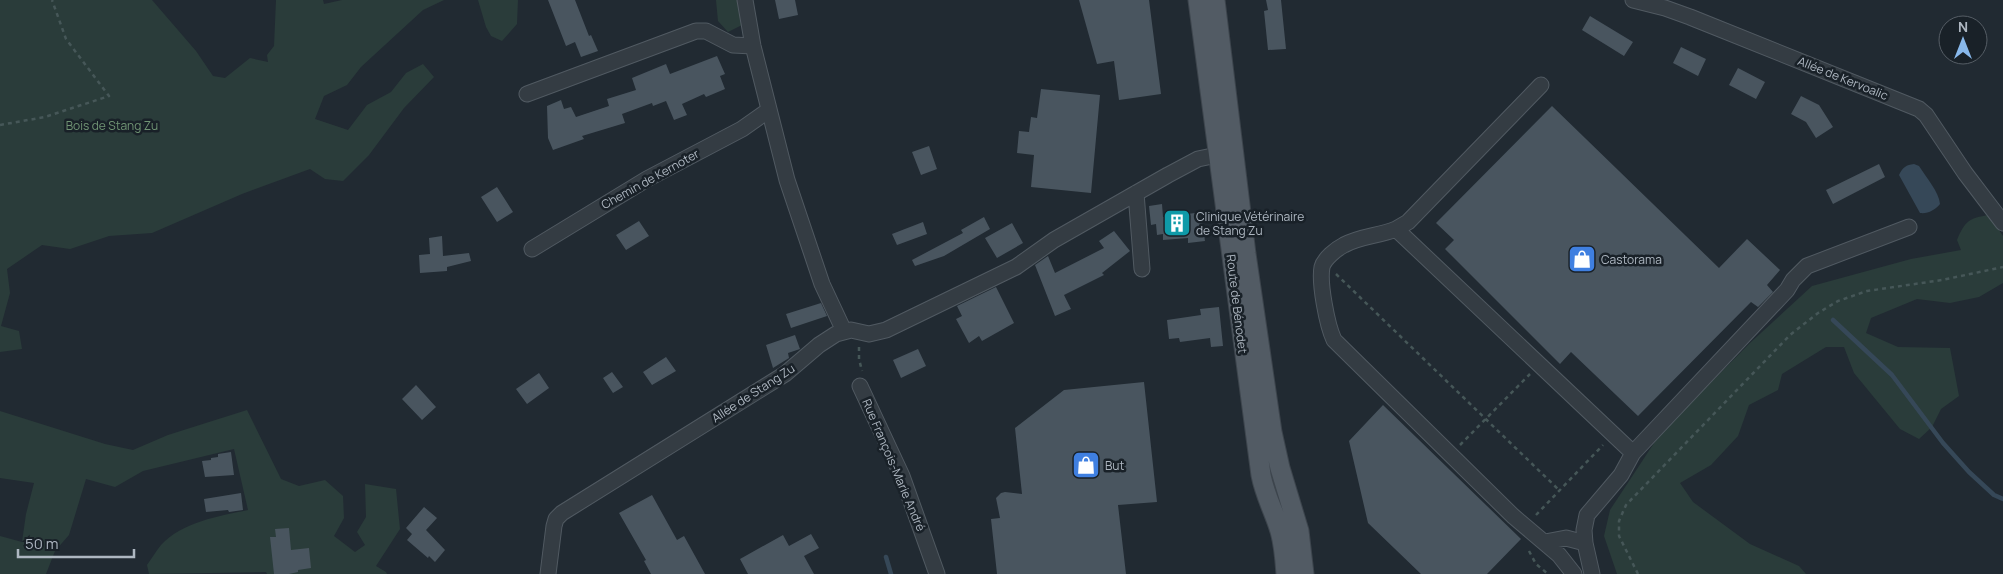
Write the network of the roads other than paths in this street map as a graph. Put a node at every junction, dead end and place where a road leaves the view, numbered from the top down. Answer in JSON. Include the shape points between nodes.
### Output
{"nodes":[{"id":1,"x":745,"y":0,"type":"edge"},
{"id":2,"x":1198,"y":0,"type":"edge"},
{"id":3,"x":1215,"y":0,"type":"edge"},
{"id":4,"x":1633,"y":0,"type":"edge"},
{"id":5,"x":753,"y":46,"type":"junction"},
{"id":6,"x":1542,"y":85,"type":"dead end"},
{"id":7,"x":527,"y":94,"type":"dead end"},
{"id":8,"x":769,"y":110,"type":"junction"},
{"id":9,"x":1231,"y":129,"type":"junction"},
{"id":10,"x":1217,"y":155,"type":"junction"},
{"id":11,"x":1136,"y":192,"type":"junction"},
{"id":12,"x":2003,"y":223,"type":"edge"},
{"id":13,"x":1909,"y":227,"type":"dead end"},
{"id":14,"x":1396,"y":229,"type":"junction"},
{"id":15,"x":532,"y":249,"type":"dead end"},
{"id":16,"x":1246,"y":254,"type":"junction"},
{"id":17,"x":1142,"y":269,"type":"dead end"},
{"id":18,"x":844,"y":331,"type":"junction"},
{"id":19,"x":860,"y":386,"type":"road end"},
{"id":20,"x":1633,"y":453,"type":"junction"},
{"id":21,"x":1545,"y":542,"type":"junction"},
{"id":22,"x":1585,"y":542,"type":"junction"},
{"id":23,"x":548,"y":574,"type":"edge"},
{"id":24,"x":937,"y":574,"type":"edge"},
{"id":25,"x":1286,"y":574,"type":"edge"},
{"id":26,"x":1304,"y":574,"type":"edge"},
{"id":27,"x":1574,"y":574,"type":"edge"},
{"id":28,"x":1592,"y":574,"type":"edge"}],
"edges":[{"from":1,"to":5,"type":"street"},
{"from":2,"to":10,"type":"main road","name":"Route de Bénodet"},
{"from":3,"to":9,"type":"main road","name":"Route de Bénodet"},
{"from":4,"to":12,"type":"street","name":"Allée de Kervoalic","via":[[1690,17],[1919,109]]},
{"from":5,"to":7,"type":"street","via":[[733,45],[706,31],[696,31]]},
{"from":5,"to":8,"type":"street"},
{"from":6,"to":14,"type":"street","via":[[1408,222]]},
{"from":8,"to":15,"type":"street","name":"Chemin de Kernoter","via":[[742,129],[647,179]]},
{"from":8,"to":18,"type":"street","via":[[786,180],[806,241]]},
{"from":9,"to":10,"type":"street","via":[[1228,146]]},
{"from":9,"to":16,"type":"main road","name":"Route de Bénodet"},
{"from":10,"to":11,"type":"street","via":[[1190,163]]},
{"from":10,"to":16,"type":"street","via":[[1226,160],[1236,232]]},
{"from":10,"to":25,"type":"main road","name":"Route de Bénodet","via":[[1261,475],[1279,529]]},
{"from":11,"to":17,"type":"street"},
{"from":11,"to":18,"type":"street","via":[[1054,240],[1016,267],[886,330],[864,334]]},
{"from":13,"to":20,"type":"street","via":[[1823,259],[1800,272],[1787,290]]},
{"from":14,"to":20,"type":"street"},
{"from":14,"to":21,"type":"street","via":[[1344,245],[1324,262],[1323,296],[1330,332],[1334,340],[1450,455]]},
{"from":16,"to":26,"type":"main road","name":"Route de Bénodet","via":[[1272,432],[1300,531]]},
{"from":18,"to":23,"type":"street","name":"Allée de Stang Zu","via":[[819,345],[785,374],[562,513],[554,526]]},
{"from":19,"to":24,"type":"street","name":"Rue François-Marie André","via":[[902,476]]},
{"from":20,"to":22,"type":"street","via":[[1621,475],[1587,515]]},
{"from":21,"to":22,"type":"street","via":[[1566,538]]},
{"from":21,"to":27,"type":"street"},
{"from":22,"to":28,"type":"street"}]}
